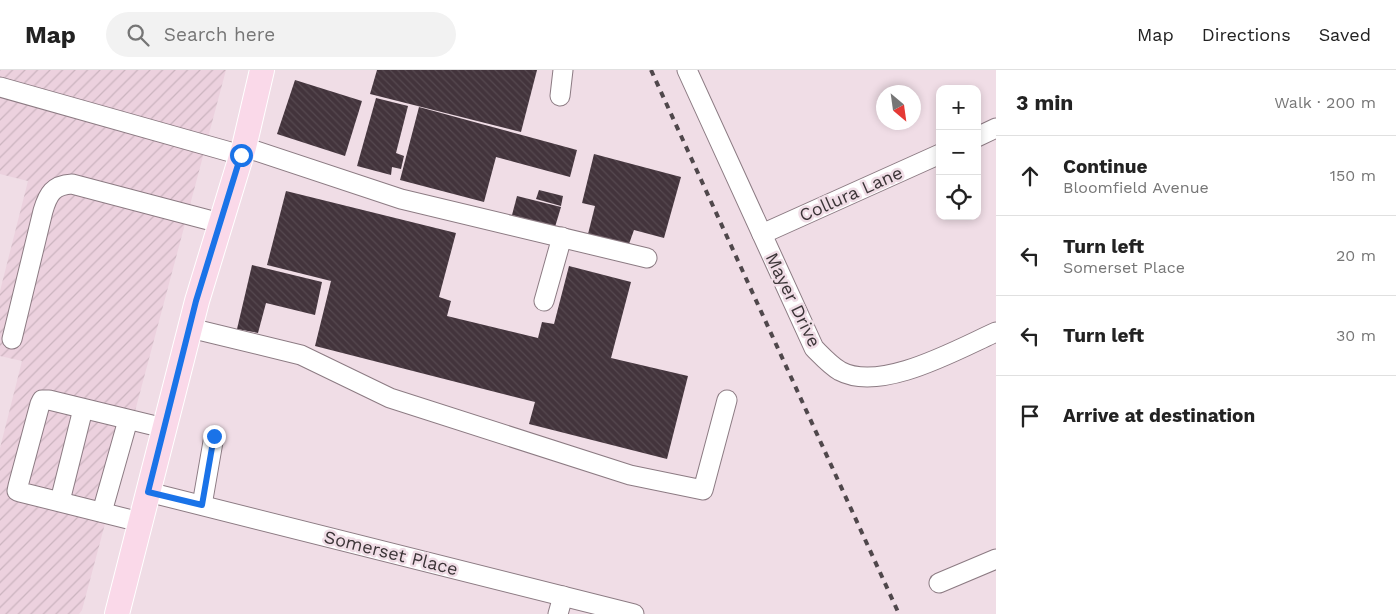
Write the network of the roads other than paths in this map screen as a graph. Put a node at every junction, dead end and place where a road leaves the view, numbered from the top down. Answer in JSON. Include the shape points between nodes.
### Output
{"nodes":[{"id":1,"x":262,"y":70,"type":"edge"},
{"id":2,"x":563,"y":70,"type":"edge"},
{"id":3,"x":687,"y":70,"type":"edge"},
{"id":4,"x":0,"y":87,"type":"edge"},
{"id":5,"x":560,"y":96,"type":"dead end"},
{"id":6,"x":996,"y":128,"type":"edge"},
{"id":7,"x":981,"y":135,"type":"edge"},
{"id":8,"x":242,"y":151,"type":"junction"},
{"id":9,"x":936,"y":156,"type":"edge"},
{"id":10,"x":220,"y":223,"type":"junction"},
{"id":11,"x":762,"y":234,"type":"junction"},
{"id":12,"x":562,"y":237,"type":"junction"},
{"id":13,"x":648,"y":258,"type":"dead end"},
{"id":14,"x":544,"y":301,"type":"dead end"},
{"id":15,"x":190,"y":328,"type":"junction"},
{"id":16,"x":996,"y":332,"type":"edge"},
{"id":17,"x":12,"y":339,"type":"dead end"},
{"id":18,"x":727,"y":400,"type":"dead end"},
{"id":19,"x":84,"y":409,"type":"junction"},
{"id":20,"x":128,"y":420,"type":"junction"},
{"id":21,"x":164,"y":428,"type":"junction"},
{"id":22,"x":214,"y":436,"type":"dead end"},
{"id":23,"x":148,"y":492,"type":"junction"},
{"id":24,"x":60,"y":501,"type":"junction"},
{"id":25,"x":202,"y":505,"type":"junction"},
{"id":26,"x":102,"y":512,"type":"junction"},
{"id":27,"x":140,"y":522,"type":"junction"},
{"id":28,"x":996,"y":558,"type":"edge"},
{"id":29,"x":939,"y":583,"type":"dead end"},
{"id":30,"x":561,"y":605,"type":"edge"},
{"id":31,"x":117,"y":614,"type":"edge"},
{"id":32,"x":634,"y":614,"type":"edge"}],
"edges":[{"from":1,"to":8,"type":"main road"},
{"from":2,"to":5,"type":"street"},
{"from":3,"to":11,"type":"street","name":"Mayer Drive"},
{"from":4,"to":8,"type":"street"},
{"from":6,"to":7,"type":"street"},
{"from":8,"to":10,"type":"main road"},
{"from":8,"to":12,"type":"street","via":[[401,199]]},
{"from":9,"to":11,"type":"street","name":"Collura Lane"},
{"from":10,"to":15,"type":"main road"},
{"from":10,"to":17,"type":"street","via":[[72,184],[54,189],[43,211]]},
{"from":11,"to":16,"type":"street","name":"Mayer Drive","via":[[814,348],[841,371],[862,377],[884,376],[924,364]]},
{"from":12,"to":13,"type":"street"},
{"from":12,"to":14,"type":"street"},
{"from":15,"to":18,"type":"street","via":[[301,355],[390,398],[620,472],[703,490]]},
{"from":15,"to":21,"type":"main road"},
{"from":19,"to":20,"type":"street"},
{"from":19,"to":24,"type":"street"},
{"from":19,"to":24,"type":"street","via":[[42,400],[18,486],[20,492]]},
{"from":20,"to":21,"type":"street"},
{"from":20,"to":26,"type":"street"},
{"from":21,"to":23,"type":"main road"},
{"from":22,"to":25,"type":"street"},
{"from":23,"to":25,"type":"street","name":"Somerset Place"},
{"from":23,"to":27,"type":"main road"},
{"from":24,"to":26,"type":"street"},
{"from":25,"to":30,"type":"street","name":"Somerset Place"},
{"from":26,"to":27,"type":"street"},
{"from":27,"to":31,"type":"main road"},
{"from":28,"to":29,"type":"street"},
{"from":30,"to":32,"type":"street","name":"Somerset Place"}]}
